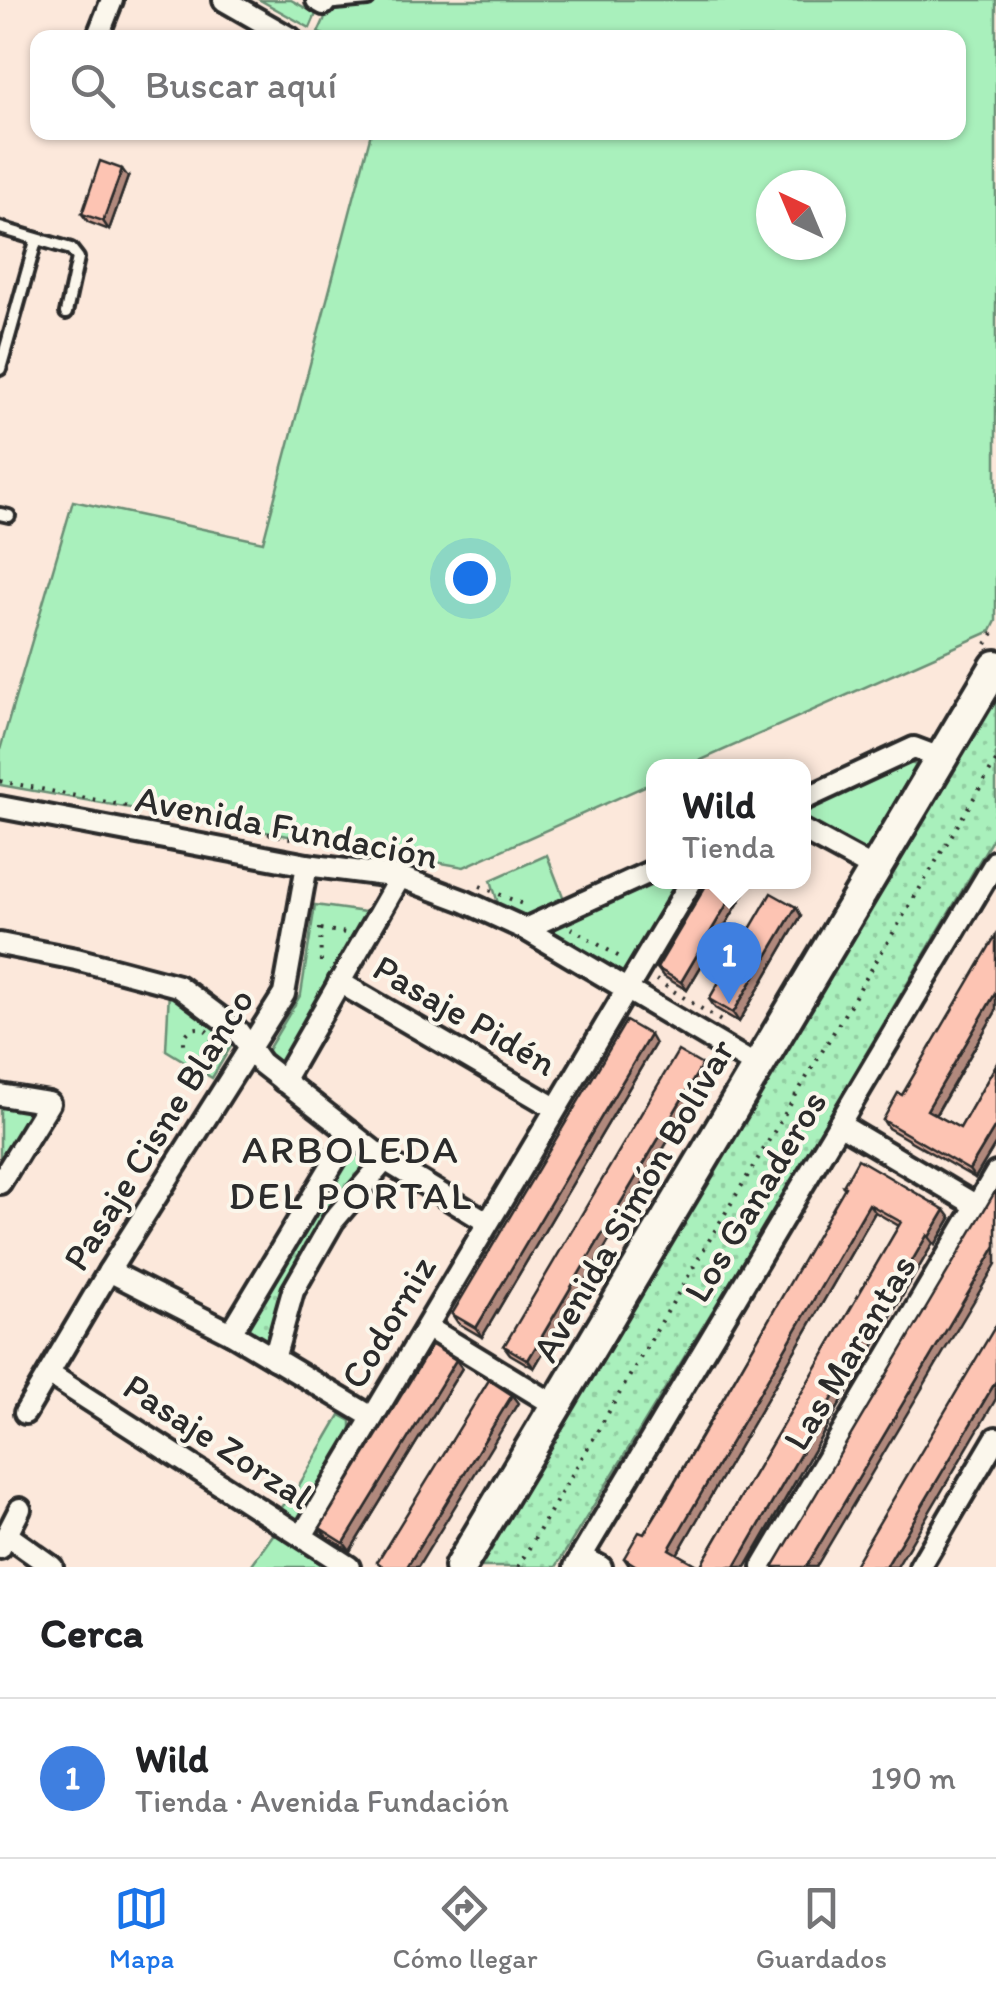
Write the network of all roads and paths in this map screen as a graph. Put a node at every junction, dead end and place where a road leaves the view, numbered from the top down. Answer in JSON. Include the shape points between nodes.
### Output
{"nodes":[{"id":1,"x":112,"y":0,"type":"edge"},
{"id":2,"x":224,"y":0,"type":"edge"},
{"id":3,"x":368,"y":0,"type":"edge"},
{"id":4,"x":321,"y":2,"type":"edge"},
{"id":5,"x":100,"y":30,"type":"edge"},
{"id":6,"x":276,"y":30,"type":"edge"},
{"id":7,"x":0,"y":228,"type":"edge"},
{"id":8,"x":36,"y":241,"type":"junction"},
{"id":9,"x":66,"y":313,"type":"dead end"},
{"id":10,"x":0,"y":369,"type":"edge"},
{"id":11,"x":996,"y":666,"type":"edge"},
{"id":12,"x":943,"y":760,"type":"junction"},
{"id":13,"x":996,"y":760,"type":"edge"},
{"id":14,"x":811,"y":796,"type":"edge"},
{"id":15,"x":0,"y":807,"type":"edge"},
{"id":16,"x":811,"y":835,"type":"edge"},
{"id":17,"x":996,"y":861,"type":"edge"},
{"id":18,"x":307,"y":864,"type":"junction"},
{"id":19,"x":874,"y":868,"type":"junction"},
{"id":20,"x":646,"y":874,"type":"edge"},
{"id":21,"x":400,"y":878,"type":"junction"},
{"id":22,"x":687,"y":889,"type":"edge"},
{"id":23,"x":311,"y":927,"type":"dead end"},
{"id":24,"x":320,"y":928,"type":"junction"},
{"id":25,"x":525,"y":930,"type":"junction"},
{"id":26,"x":0,"y":944,"type":"edge"},
{"id":27,"x":346,"y":944,"type":"dead end"},
{"id":28,"x":337,"y":955,"type":"dead end"},
{"id":29,"x":339,"y":982,"type":"junction"},
{"id":30,"x":628,"y":988,"type":"junction"},
{"id":31,"x":188,"y":1032,"type":"joint"},
{"id":32,"x":248,"y":1048,"type":"junction"},
{"id":33,"x":697,"y":1054,"type":"dead end"},
{"id":34,"x":743,"y":1071,"type":"junction"},
{"id":35,"x":283,"y":1081,"type":"junction"},
{"id":36,"x":0,"y":1095,"type":"edge"},
{"id":37,"x":555,"y":1108,"type":"junction"},
{"id":38,"x":839,"y":1124,"type":"junction"},
{"id":39,"x":351,"y":1133,"type":"junction"},
{"id":40,"x":385,"y":1160,"type":"junction"},
{"id":41,"x":996,"y":1174,"type":"edge"},
{"id":42,"x":0,"y":1183,"type":"edge"},
{"id":43,"x":977,"y":1206,"type":"junction"},
{"id":44,"x":487,"y":1222,"type":"junction"},
{"id":45,"x":110,"y":1271,"type":"junction"},
{"id":46,"x":426,"y":1327,"type":"junction"},
{"id":47,"x":231,"y":1333,"type":"junction"},
{"id":48,"x":274,"y":1359,"type":"junction"},
{"id":49,"x":49,"y":1374,"type":"junction"},
{"id":50,"x":558,"y":1407,"type":"junction"},
{"id":51,"x":25,"y":1414,"type":"dead end"},
{"id":52,"x":372,"y":1417,"type":"junction"},
{"id":53,"x":996,"y":1438,"type":"edge"},
{"id":54,"x":20,"y":1509,"type":"dead end"},
{"id":55,"x":302,"y":1536,"type":"junction"},
{"id":56,"x":4,"y":1541,"type":"edge"},
{"id":57,"x":578,"y":1561,"type":"edge"},
{"id":58,"x":922,"y":1566,"type":"edge"},
{"id":59,"x":52,"y":1567,"type":"edge"},
{"id":60,"x":349,"y":1567,"type":"edge"},
{"id":61,"x":460,"y":1567,"type":"edge"},
{"id":62,"x":518,"y":1567,"type":"edge"},
{"id":63,"x":601,"y":1567,"type":"edge"},
{"id":64,"x":763,"y":1567,"type":"edge"}],
"edges":[{"from":1,"to":5,"type":"street"},
{"from":2,"to":6,"type":"street"},
{"from":3,"to":4,"type":"lane"},
{"from":7,"to":8,"type":"lane"},
{"from":8,"to":9,"type":"lane","via":[[71,249],[78,258]]},
{"from":8,"to":10,"type":"lane"},
{"from":11,"to":12,"type":"street","name":"Avenida Simón Bolívar"},
{"from":12,"to":14,"type":"street","via":[[914,748]]},
{"from":12,"to":19,"type":"street","name":"Avenida Simón Bolívar"},
{"from":13,"to":62,"type":"path"},
{"from":15,"to":18,"type":"street","name":"Avenida Fundación"},
{"from":16,"to":19,"type":"street"},
{"from":17,"to":38,"type":"street","name":"Los Ganaderos"},
{"from":18,"to":21,"type":"street","name":"Avenida Fundación"},
{"from":18,"to":32,"type":"street","name":"Pasaje Cisne Blanco","via":[[284,994]]},
{"from":19,"to":34,"type":"street","name":"Avenida Simón Bolívar"},
{"from":20,"to":25,"type":"street"},
{"from":21,"to":25,"type":"street","name":"Avenida Fundación"},
{"from":21,"to":29,"type":"street"},
{"from":22,"to":30,"type":"street","name":"Codorniz"},
{"from":23,"to":24,"type":"path"},
{"from":24,"to":27,"type":"path","via":[[355,934]]},
{"from":24,"to":28,"type":"path","via":[[321,963],[328,966]]},
{"from":25,"to":30,"type":"street","name":"Avenida Fundación"},
{"from":26,"to":32,"type":"street","via":[[178,986],[238,1032]]},
{"from":29,"to":35,"type":"street"},
{"from":29,"to":37,"type":"street","name":"Pasaje Pidén"},
{"from":30,"to":34,"type":"street","name":"Avenida Fundación"},
{"from":30,"to":37,"type":"street","name":"Codorniz"},
{"from":31,"to":31,"type":"path","via":[[187,1051],[206,1053],[212,1040],[207,1030]]},
{"from":32,"to":35,"type":"street"},
{"from":32,"to":45,"type":"street","name":"Pasaje Cisne Blanco"},
{"from":33,"to":34,"type":"path"},
{"from":34,"to":50,"type":"street","name":"Avenida Simón Bolívar"},
{"from":35,"to":39,"type":"street"},
{"from":36,"to":42,"type":"street","via":[[49,1104]]},
{"from":37,"to":44,"type":"street","name":"Codorniz"},
{"from":38,"to":43,"type":"street"},
{"from":38,"to":57,"type":"street","name":"Los Ganaderos"},
{"from":39,"to":40,"type":"street"},
{"from":39,"to":47,"type":"street"},
{"from":40,"to":44,"type":"street"},
{"from":40,"to":48,"type":"street","via":[[334,1221],[293,1291]]},
{"from":41,"to":43,"type":"street","name":"Las Marantas"},
{"from":43,"to":64,"type":"street","name":"Las Marantas"},
{"from":44,"to":46,"type":"street","name":"Codorniz"},
{"from":45,"to":47,"type":"street"},
{"from":45,"to":49,"type":"street","name":"Pasaje Cisne Blanco"},
{"from":46,"to":50,"type":"street"},
{"from":46,"to":52,"type":"street","name":"Codorniz"},
{"from":47,"to":48,"type":"street"},
{"from":48,"to":52,"type":"street"},
{"from":49,"to":51,"type":"street","name":"Pasaje Cisne Blanco"},
{"from":49,"to":55,"type":"street","name":"Pasaje Zorzal"},
{"from":50,"to":61,"type":"street","name":"Avenida Simón Bolívar"},
{"from":52,"to":55,"type":"street","name":"Codorniz"},
{"from":53,"to":58,"type":"street"},
{"from":54,"to":56,"type":"street"},
{"from":55,"to":60,"type":"street","name":"Pasaje Zorzal"},
{"from":56,"to":59,"type":"street"},
{"from":57,"to":63,"type":"street"}]}
